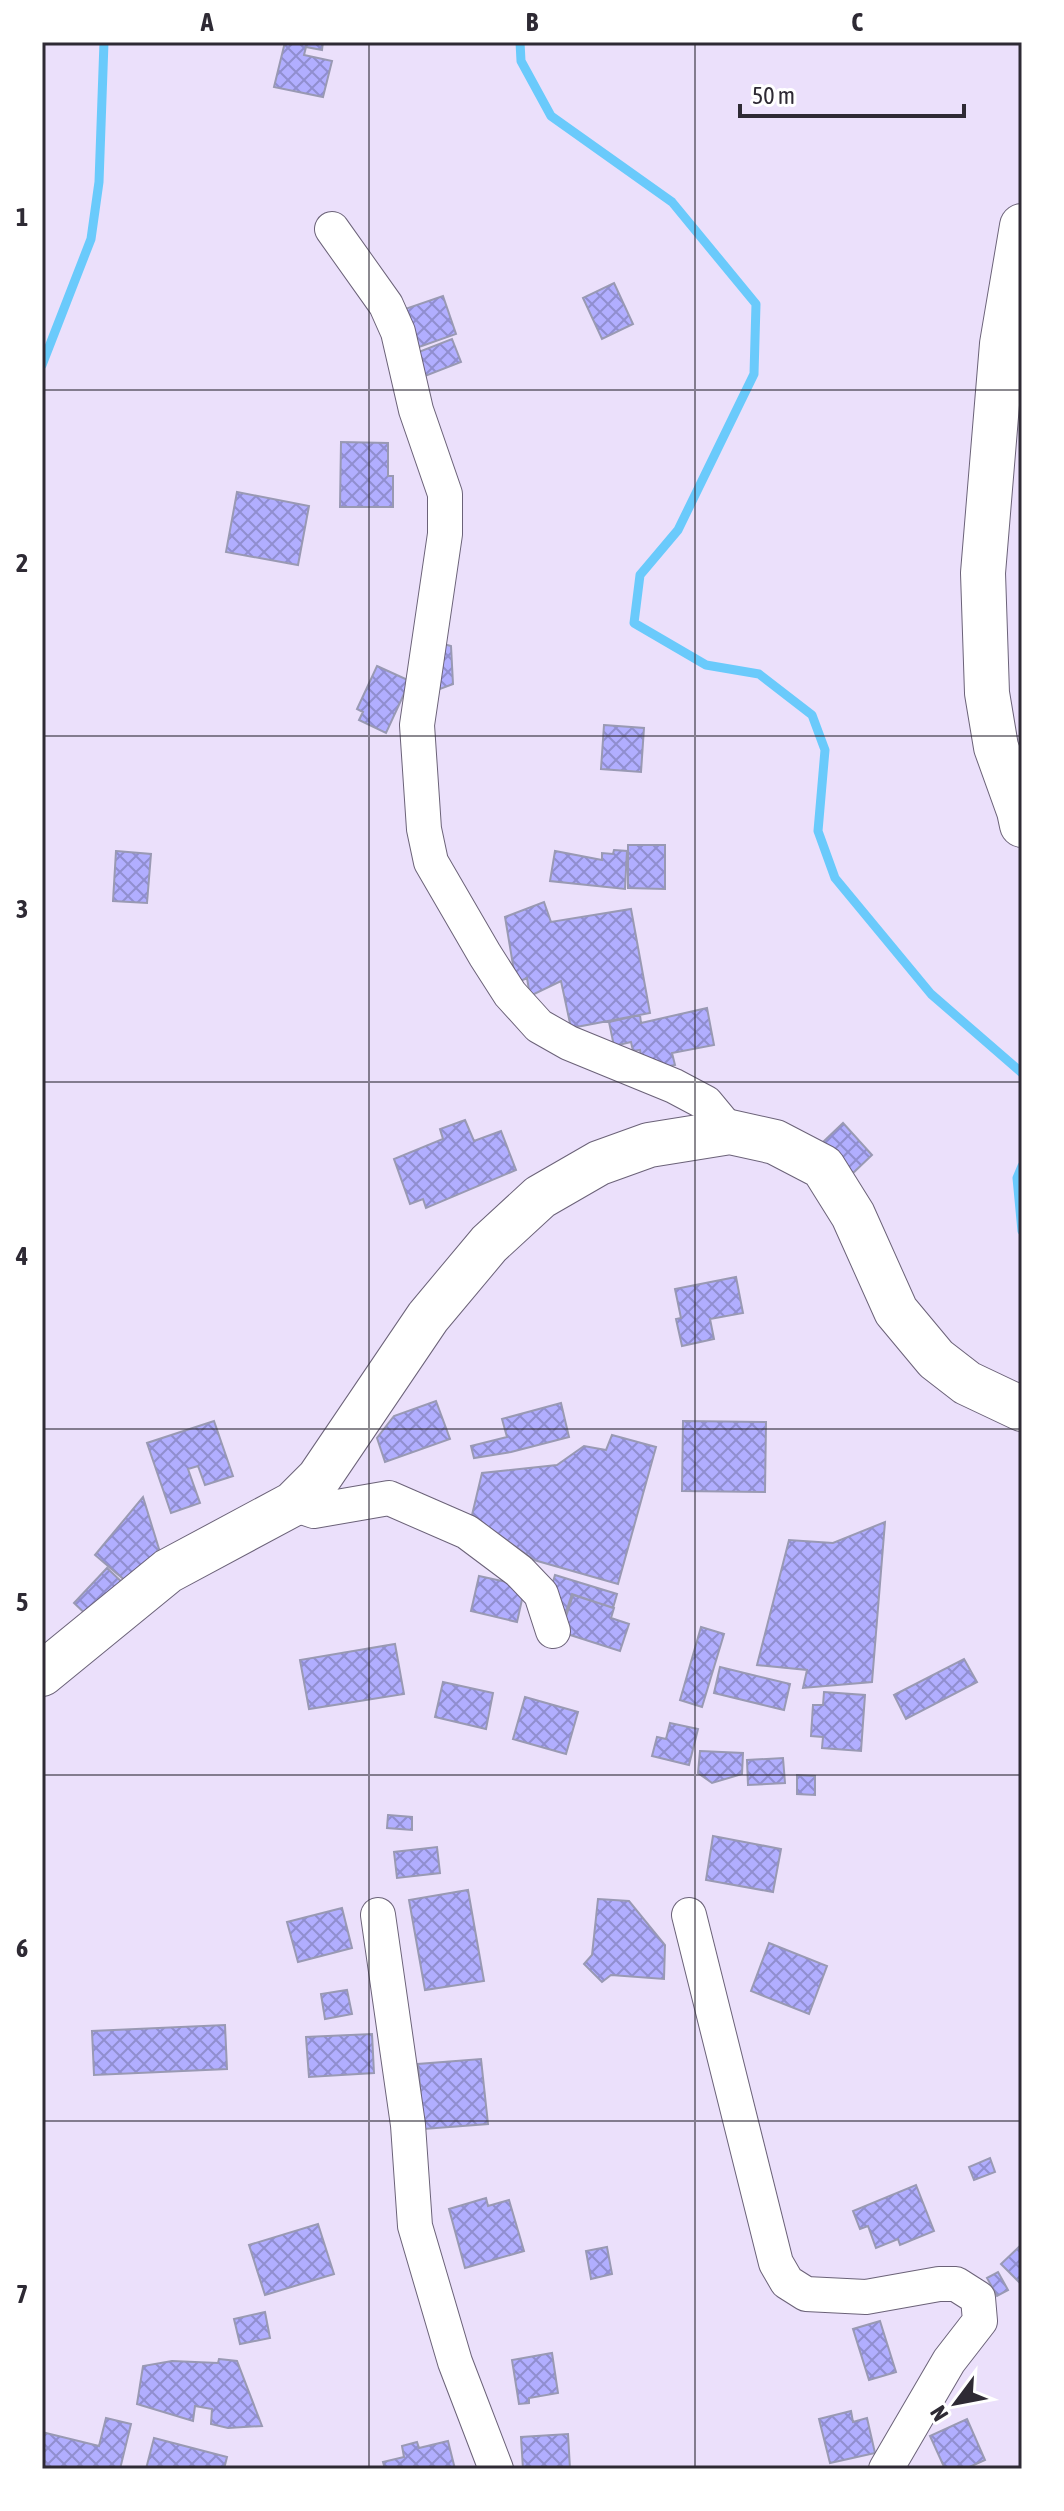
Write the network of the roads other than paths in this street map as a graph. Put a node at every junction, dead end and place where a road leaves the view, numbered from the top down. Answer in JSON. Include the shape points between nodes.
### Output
{"nodes":[{"id":1,"x":1022,"y":226,"type":"edge"},
{"id":2,"x":332,"y":229,"type":"dead end"},
{"id":3,"x":1022,"y":825,"type":"edge"},
{"id":4,"x":730,"y":1132,"type":"junction"},
{"id":5,"x":1022,"y":1409,"type":"edge"},
{"id":6,"x":293,"y":1504,"type":"junction"},
{"id":7,"x":553,"y":1631,"type":"dead end"},
{"id":8,"x":42,"y":1674,"type":"edge"},
{"id":9,"x":378,"y":1915,"type":"dead end"},
{"id":10,"x":689,"y":1915,"type":"dead end"},
{"id":11,"x":496,"y":2469,"type":"edge"},
{"id":12,"x":886,"y":2469,"type":"edge"}],
"edges":[{"from":1,"to":3,"type":"street","via":[[1002,344],[983,573],[989,706],[996,747]]},
{"from":2,"to":4,"type":"street","via":[[386,305],[398,332],[416,410],[445,494],[445,534],[417,725],[431,862],[510,994],[539,1026],[706,1103]]},
{"from":4,"to":5,"type":"street","via":[[775,1142],[823,1167],[853,1215],[896,1311],[936,1359],[967,1383]]},
{"from":4,"to":6,"type":"street","via":[[649,1145],[599,1163],[540,1197],[489,1244],[428,1317],[319,1478]]},
{"from":6,"to":7,"type":"street","via":[[314,1511],[389,1498],[467,1532],[541,1594]]},
{"from":6,"to":8,"type":"street","via":[[168,1571]]},
{"from":9,"to":11,"type":"street","via":[[408,2125],[415,2226],[455,2362]]},
{"from":10,"to":12,"type":"street","via":[[776,2263],[787,2282],[806,2294],[866,2297],[956,2284],[978,2298],[980,2321],[949,2361]]}]}
